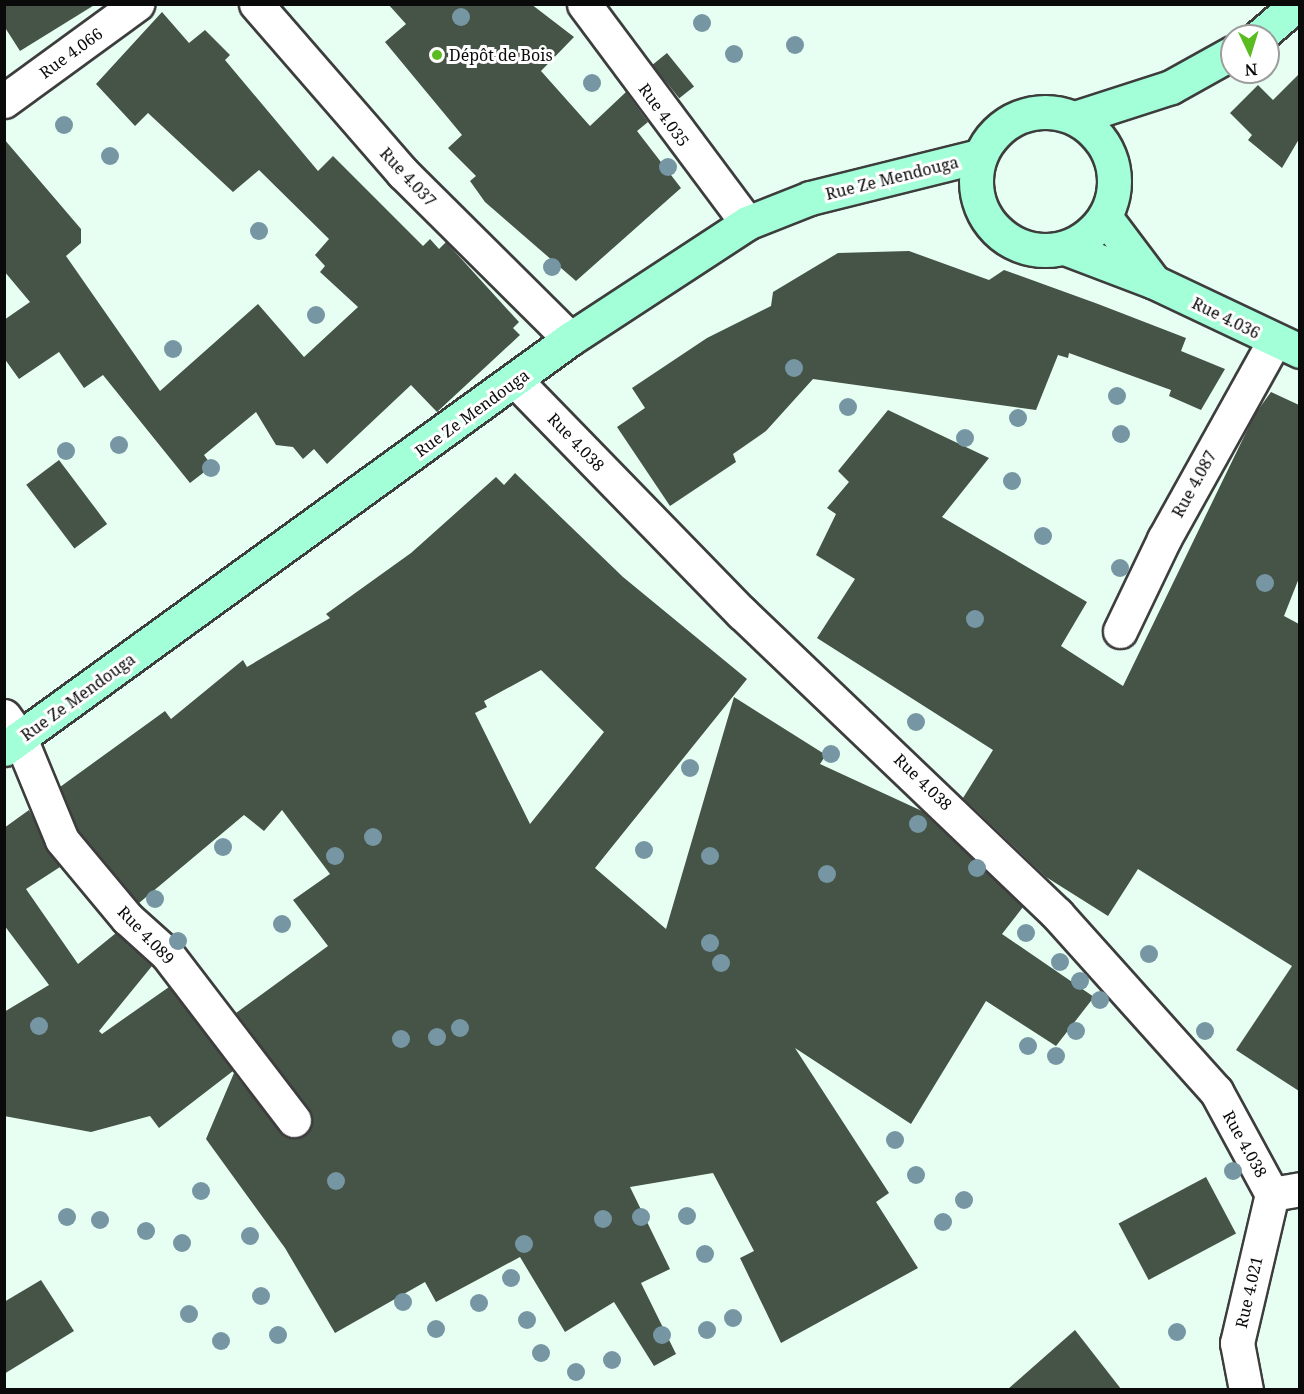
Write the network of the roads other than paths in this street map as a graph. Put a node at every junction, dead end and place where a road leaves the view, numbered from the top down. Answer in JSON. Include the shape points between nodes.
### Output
{"nodes":[{"id":1,"x":137,"y":4,"type":"edge"},
{"id":2,"x":256,"y":4,"type":"edge"},
{"id":3,"x":584,"y":4,"type":"edge"},
{"id":4,"x":1297,"y":4,"type":"edge"},
{"id":5,"x":1274,"y":24,"type":"edge"},
{"id":6,"x":1220,"y":60,"type":"edge"},
{"id":7,"x":4,"y":101,"type":"edge"},
{"id":8,"x":1075,"y":118,"type":"junction"},
{"id":9,"x":979,"y":156,"type":"junction"},
{"id":10,"x":1106,"y":217,"type":"junction"},
{"id":11,"x":747,"y":223,"type":"junction"},
{"id":12,"x":1065,"y":248,"type":"junction"},
{"id":13,"x":1154,"y":282,"type":"junction"},
{"id":14,"x":570,"y":339,"type":"junction"},
{"id":15,"x":1287,"y":346,"type":"edge"},
{"id":16,"x":516,"y":381,"type":"junction"},
{"id":17,"x":1120,"y":631,"type":"dead end"},
{"id":18,"x":10,"y":734,"type":"edge"},
{"id":19,"x":294,"y":1120,"type":"dead end"},
{"id":20,"x":1286,"y":1192,"type":"edge"},
{"id":21,"x":1246,"y":1389,"type":"edge"}],
"edges":[{"from":1,"to":7,"type":"street","name":"Rue 4.066"},
{"from":2,"to":14,"type":"street","name":"Rue 4.037","via":[[403,173]]},
{"from":3,"to":11,"type":"street","name":"Rue 4.035"},
{"from":4,"to":5,"type":"main road"},
{"from":6,"to":8,"type":"main road","via":[[1171,87]]},
{"from":8,"to":9,"type":"main road","via":[[1057,112],[1018,116],[1002,126]]},
{"from":8,"to":10,"type":"main road","via":[[1091,128],[1112,161],[1115,179]]},
{"from":9,"to":11,"type":"main road","name":"Rue Ze Mendouga","via":[[810,198]]},
{"from":9,"to":12,"type":"main road","via":[[978,198],[993,228],[1014,243],[1039,251]]},
{"from":10,"to":12,"type":"main road"},
{"from":10,"to":13,"type":"main road"},
{"from":11,"to":14,"type":"main road","name":"Rue Ze Mendouga"},
{"from":12,"to":13,"type":"main road","name":"Rue 4.036"},
{"from":13,"to":15,"type":"main road","name":"Rue 4.036"},
{"from":14,"to":16,"type":"main road","name":"Rue Ze Mendouga"},
{"from":15,"to":17,"type":"street","name":"Rue 4.087","via":[[1164,539]]},
{"from":16,"to":18,"type":"main road","name":"Rue Ze Mendouga"},
{"from":16,"to":20,"type":"street","name":"Rue 4.038","via":[[742,613],[1057,914],[1216,1091]]},
{"from":18,"to":19,"type":"street","name":"Rue 4.089","via":[[62,840],[127,918],[166,954]]},
{"from":20,"to":21,"type":"street","name":"Rue 4.021","via":[[1237,1343]]}]}
